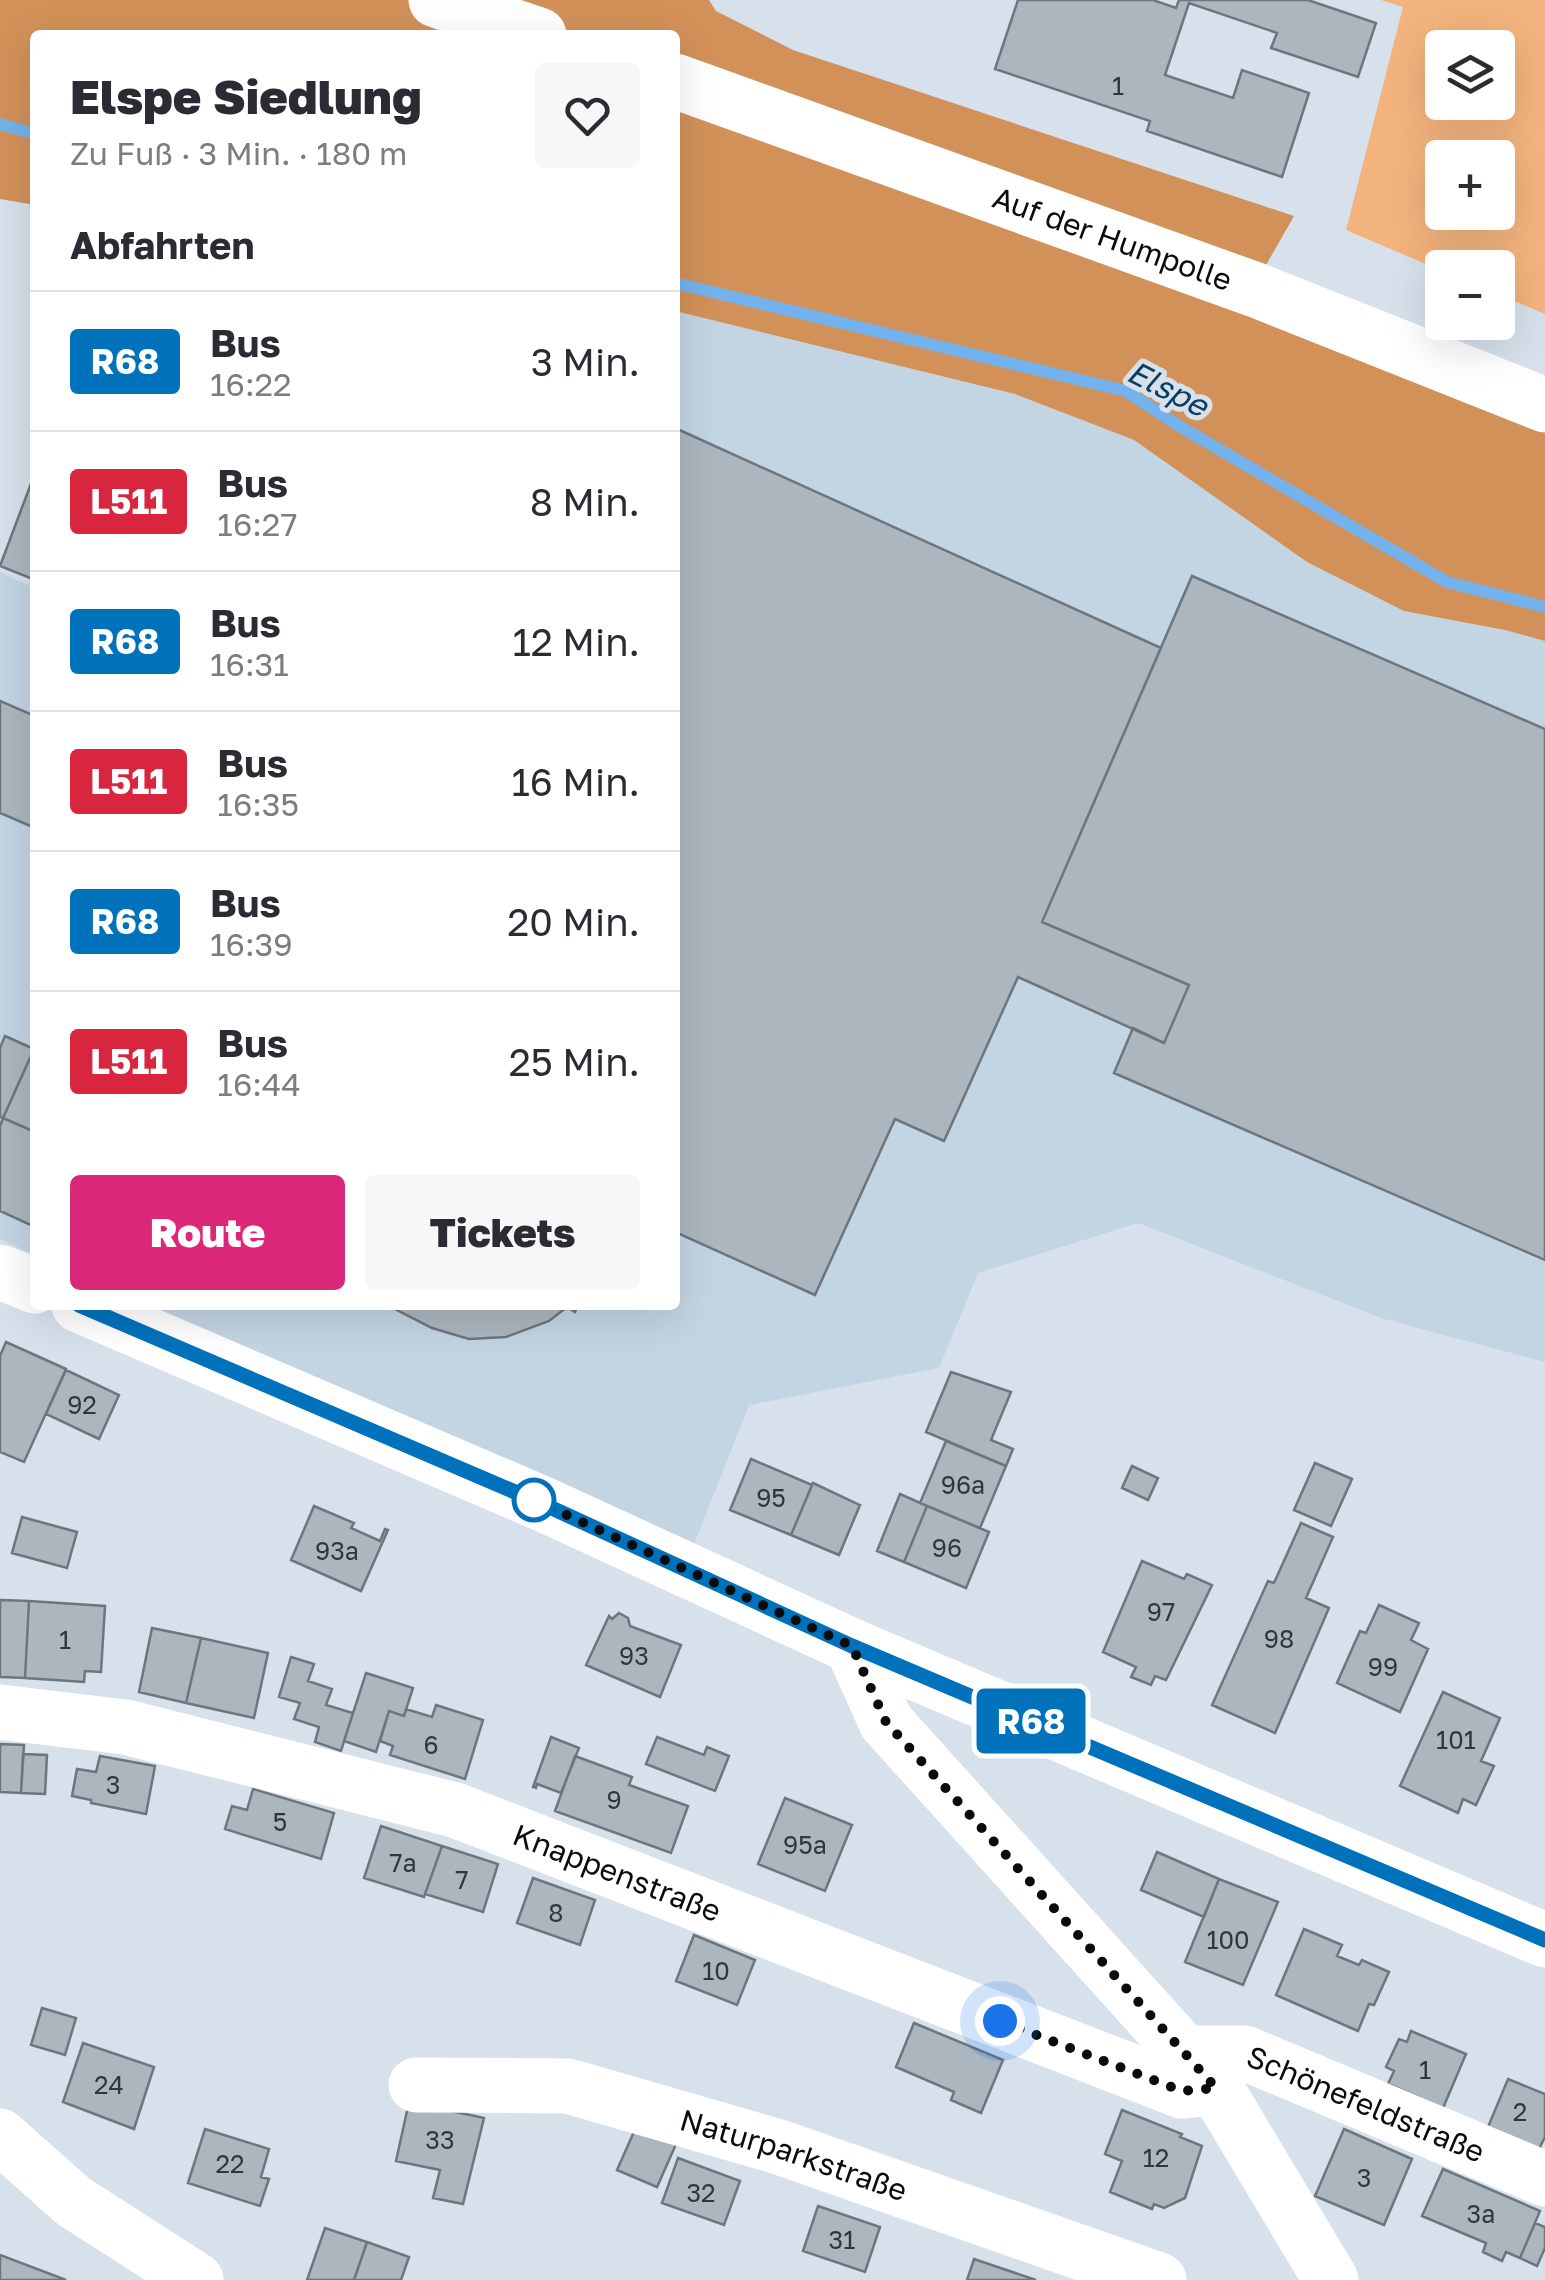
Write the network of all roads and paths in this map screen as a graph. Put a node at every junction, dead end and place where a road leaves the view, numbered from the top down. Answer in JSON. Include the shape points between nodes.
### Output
{"nodes":[{"id":1,"x":436,"y":0,"type":"edge"},
{"id":2,"x":524,"y":30,"type":"edge"},
{"id":3,"x":680,"y":83,"type":"edge"},
{"id":4,"x":1545,"y":404,"type":"edge"},
{"id":5,"x":0,"y":1272,"type":"edge"},
{"id":6,"x":30,"y":1284,"type":"edge"},
{"id":7,"x":91,"y":1310,"type":"edge"},
{"id":8,"x":852,"y":1646,"type":"junction"},
{"id":9,"x":0,"y":1712,"type":"edge"},
{"id":10,"x":1545,"y":1940,"type":"edge"},
{"id":11,"x":1200,"y":2070,"type":"junction"},
{"id":12,"x":416,"y":2085,"type":"dead end"},
{"id":13,"x":0,"y":2136,"type":"edge"},
{"id":14,"x":1545,"y":2179,"type":"edge"},
{"id":15,"x":196,"y":2280,"type":"edge"},
{"id":16,"x":1160,"y":2280,"type":"edge"},
{"id":17,"x":1331,"y":2280,"type":"edge"}],
"edges":[{"from":1,"to":2,"type":"street"},
{"from":3,"to":4,"type":"street","name":"Auf der Humpolle","via":[[1256,290]]},
{"from":5,"to":6,"type":"street"},
{"from":7,"to":8,"type":"street","via":[[543,1504]]},
{"from":8,"to":10,"type":"street"},
{"from":8,"to":11,"type":"street","via":[[886,1722]]},
{"from":9,"to":11,"type":"street","name":"Knappenstraße","via":[[125,1727],[456,1810],[1182,2091]]},
{"from":11,"to":14,"type":"street","name":"Schönefeldstraße","via":[[1245,2053]]},
{"from":11,"to":17,"type":"street"},
{"from":12,"to":16,"type":"street","name":"Naturparkstraße","via":[[568,2086],[779,2147]]},
{"from":13,"to":15,"type":"street","via":[[73,2200]]}]}
